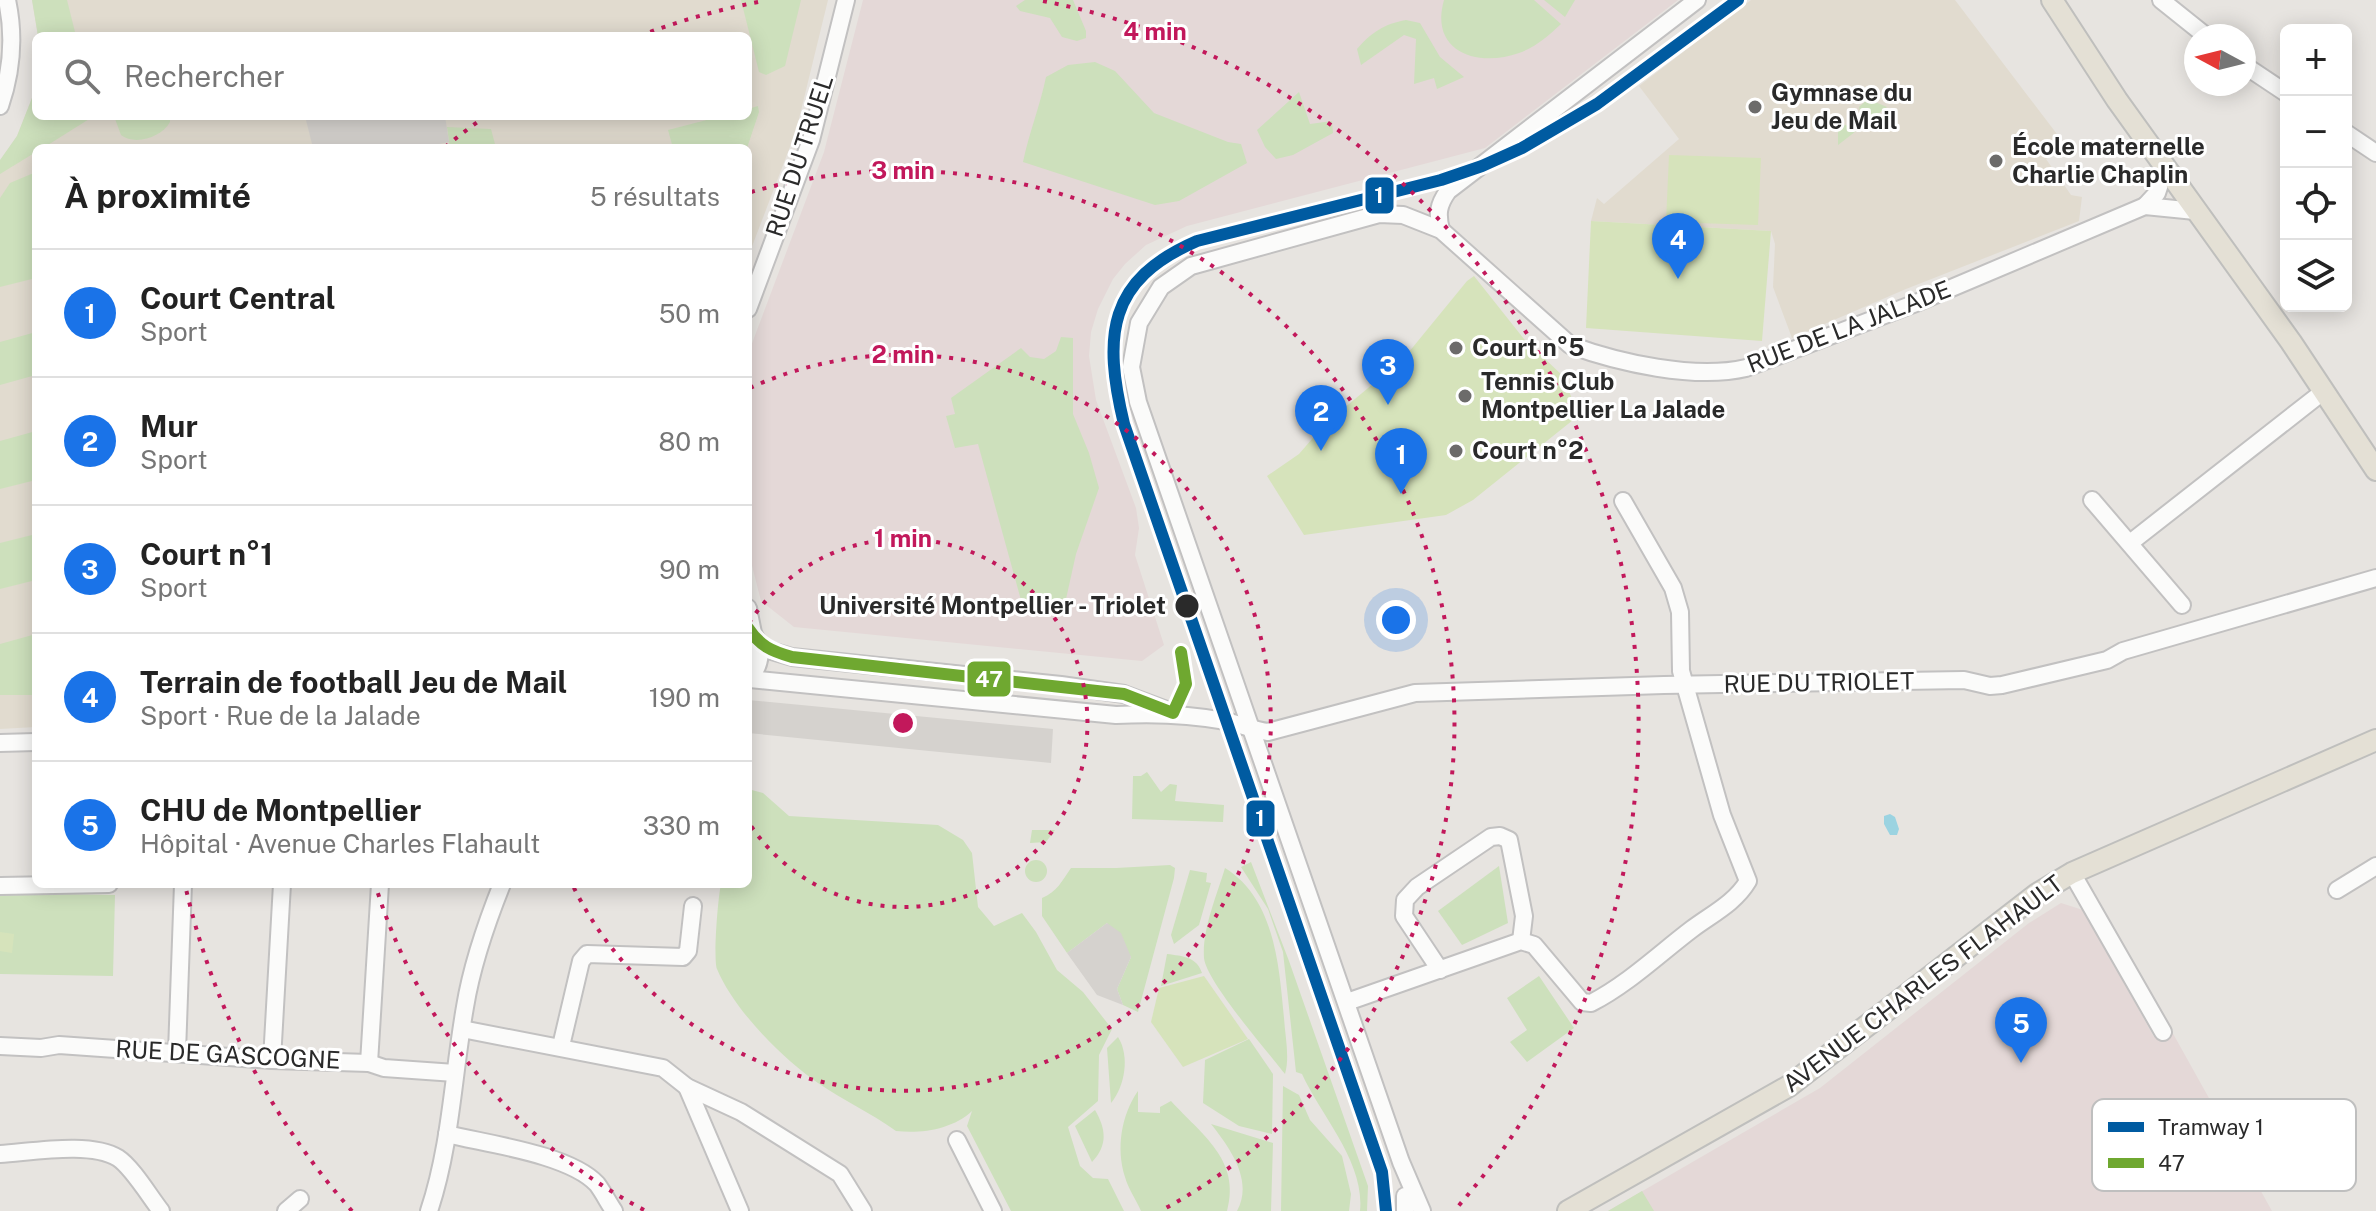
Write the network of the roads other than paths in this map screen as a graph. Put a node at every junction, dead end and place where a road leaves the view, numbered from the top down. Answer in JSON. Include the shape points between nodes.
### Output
{"nodes":[{"id":1,"x":7,"y":0,"type":"edge"},
{"id":2,"x":846,"y":0,"type":"edge"},
{"id":3,"x":1697,"y":0,"type":"edge"},
{"id":4,"x":2052,"y":0,"type":"edge"},
{"id":5,"x":2064,"y":0,"type":"edge"},
{"id":6,"x":2161,"y":0,"type":"edge"},
{"id":7,"x":2191,"y":24,"type":"edge"},
{"id":8,"x":2072,"y":27,"type":"junction"},
{"id":9,"x":2256,"y":73,"type":"edge"},
{"id":10,"x":2280,"y":89,"type":"edge"},
{"id":11,"x":0,"y":106,"type":"edge"},
{"id":12,"x":2352,"y":137,"type":"edge"},
{"id":13,"x":2376,"y":153,"type":"edge"},
{"id":14,"x":2165,"y":169,"type":"junction"},
{"id":15,"x":2145,"y":206,"type":"junction"},
{"id":16,"x":2195,"y":211,"type":"junction"},
{"id":17,"x":1441,"y":230,"type":"junction"},
{"id":18,"x":752,"y":298,"type":"edge"},
{"id":19,"x":2324,"y":391,"type":"junction"},
{"id":20,"x":2376,"y":470,"type":"edge"},
{"id":21,"x":2092,"y":500,"type":"dead end"},
{"id":22,"x":1623,"y":501,"type":"dead end"},
{"id":23,"x":2130,"y":543,"type":"junction"},
{"id":24,"x":2376,"y":578,"type":"edge"},
{"id":25,"x":2182,"y":605,"type":"dead end"},
{"id":26,"x":753,"y":634,"type":"edge"},
{"id":27,"x":752,"y":675,"type":"edge"},
{"id":28,"x":752,"y":680,"type":"edge"},
{"id":29,"x":1685,"y":685,"type":"junction"},
{"id":30,"x":1173,"y":713,"type":"junction"},
{"id":31,"x":1251,"y":729,"type":"junction"},
{"id":32,"x":2376,"y":740,"type":"edge"},
{"id":33,"x":32,"y":742,"type":"edge"},
{"id":34,"x":0,"y":743,"type":"edge"},
{"id":35,"x":2376,"y":866,"type":"edge"},
{"id":36,"x":2072,"y":873,"type":"junction"},
{"id":37,"x":32,"y":885,"type":"edge"},
{"id":38,"x":0,"y":886,"type":"edge"},
{"id":39,"x":183,"y":888,"type":"edge"},
{"id":40,"x":282,"y":888,"type":"edge"},
{"id":41,"x":380,"y":888,"type":"edge"},
{"id":42,"x":500,"y":888,"type":"edge"},
{"id":43,"x":2337,"y":890,"type":"dead end"},
{"id":44,"x":693,"y":906,"type":"dead end"},
{"id":45,"x":1521,"y":941,"type":"junction"},
{"id":46,"x":1440,"y":970,"type":"junction"},
{"id":47,"x":1347,"y":1002,"type":"junction"},
{"id":48,"x":462,"y":1029,"type":"junction"},
{"id":49,"x":2163,"y":1032,"type":"dead end"},
{"id":50,"x":0,"y":1046,"type":"edge"},
{"id":51,"x":561,"y":1046,"type":"junction"},
{"id":52,"x":177,"y":1052,"type":"junction"},
{"id":53,"x":272,"y":1060,"type":"junction"},
{"id":54,"x":369,"y":1063,"type":"junction"},
{"id":55,"x":455,"y":1073,"type":"junction"},
{"id":56,"x":687,"y":1087,"type":"junction"},
{"id":57,"x":447,"y":1134,"type":"junction"},
{"id":58,"x":957,"y":1140,"type":"dead end"},
{"id":59,"x":0,"y":1154,"type":"edge"},
{"id":60,"x":1401,"y":1162,"type":"junction"},
{"id":61,"x":300,"y":1199,"type":"dead end"},
{"id":62,"x":1407,"y":1206,"type":"edge"},
{"id":63,"x":161,"y":1211,"type":"edge"},
{"id":64,"x":286,"y":1211,"type":"edge"},
{"id":65,"x":429,"y":1211,"type":"edge"},
{"id":66,"x":614,"y":1211,"type":"edge"},
{"id":67,"x":740,"y":1211,"type":"edge"},
{"id":68,"x":863,"y":1211,"type":"edge"},
{"id":69,"x":993,"y":1211,"type":"edge"},
{"id":70,"x":1422,"y":1211,"type":"edge"},
{"id":71,"x":1568,"y":1211,"type":"edge"}],
"edges":[{"from":1,"to":11,"type":"street","via":[[11,64]]},
{"from":2,"to":18,"type":"street","name":"RUE DU TRUEL","via":[[811,140]]},
{"from":3,"to":17,"type":"street","via":[[1448,191],[1438,212]]},
{"from":4,"to":8,"type":"main road"},
{"from":5,"to":8,"type":"main road"},
{"from":6,"to":7,"type":"street"},
{"from":8,"to":14,"type":"main road"},
{"from":9,"to":10,"type":"street"},
{"from":12,"to":13,"type":"street"},
{"from":14,"to":15,"type":"street","via":[[2157,193]]},
{"from":14,"to":16,"type":"main road"},
{"from":15,"to":16,"type":"street","name":"RUE DE LA JALADE"},
{"from":15,"to":17,"type":"street","name":"RUE DE LA JALADE","via":[[1891,313],[1723,373],[1682,371],[1570,345]]},
{"from":16,"to":19,"type":"main road"},
{"from":17,"to":31,"type":"street","via":[[1403,215],[1379,214],[1191,266],[1161,287],[1139,323],[1131,367],[1138,402]]},
{"from":19,"to":20,"type":"main road"},
{"from":19,"to":23,"type":"street"},
{"from":21,"to":23,"type":"street"},
{"from":22,"to":29,"type":"street","via":[[1673,588],[1680,612]]},
{"from":23,"to":25,"type":"street"},
{"from":24,"to":29,"type":"street","name":"RUE DU TRIOLET","via":[[2016,683]]},
{"from":26,"to":27,"type":"street","via":[[759,662]]},
{"from":26,"to":30,"type":"street","via":[[768,650],[792,657],[1124,694]]},
{"from":28,"to":30,"type":"street","via":[[1116,715]]},
{"from":29,"to":31,"type":"street","name":"RUE DU TRIOLET","via":[[1415,693],[1268,732]]},
{"from":29,"to":45,"type":"street","via":[[1722,815],[1748,881],[1741,893],[1591,1003],[1582,1002],[1534,945]]},
{"from":30,"to":31,"type":"street","name":"RUE DU TRIOLET"},
{"from":31,"to":47,"type":"street"},
{"from":32,"to":36,"type":"main road","name":"AVENUE CHARLES FLAHAULT"},
{"from":33,"to":34,"type":"street"},
{"from":35,"to":43,"type":"street"},
{"from":36,"to":49,"type":"street"},
{"from":36,"to":71,"type":"main road","name":"AVENUE CHARLES FLAHAULT","via":[[2037,894],[1789,1086]]},
{"from":37,"to":38,"type":"street"},
{"from":39,"to":52,"type":"street"},
{"from":40,"to":53,"type":"street"},
{"from":41,"to":54,"type":"street"},
{"from":42,"to":48,"type":"street","via":[[475,956]]},
{"from":44,"to":51,"type":"street","via":[[683,957],[587,954]]},
{"from":45,"to":46,"type":"street"},
{"from":45,"to":46,"type":"street","via":[[1524,916],[1509,840],[1491,837],[1405,900],[1404,916]]},
{"from":46,"to":47,"type":"street"},
{"from":47,"to":60,"type":"street"},
{"from":48,"to":51,"type":"street"},
{"from":48,"to":55,"type":"street"},
{"from":50,"to":52,"type":"street","name":"RUE DE GASCOGNE"},
{"from":51,"to":56,"type":"street","via":[[663,1068]]},
{"from":52,"to":53,"type":"street","name":"RUE DE GASCOGNE"},
{"from":53,"to":54,"type":"street","name":"RUE DE GASCOGNE"},
{"from":54,"to":55,"type":"street","name":"RUE DE GASCOGNE"},
{"from":55,"to":57,"type":"street"},
{"from":56,"to":67,"type":"street"},
{"from":56,"to":68,"type":"street","via":[[741,1112],[840,1174]]},
{"from":57,"to":65,"type":"street"},
{"from":57,"to":66,"type":"street","via":[[562,1163],[597,1185]]},
{"from":58,"to":69,"type":"street"},
{"from":59,"to":63,"type":"street","via":[[103,1151],[120,1159]]},
{"from":60,"to":62,"type":"street"},
{"from":60,"to":70,"type":"street"},
{"from":61,"to":64,"type":"street"}]}
